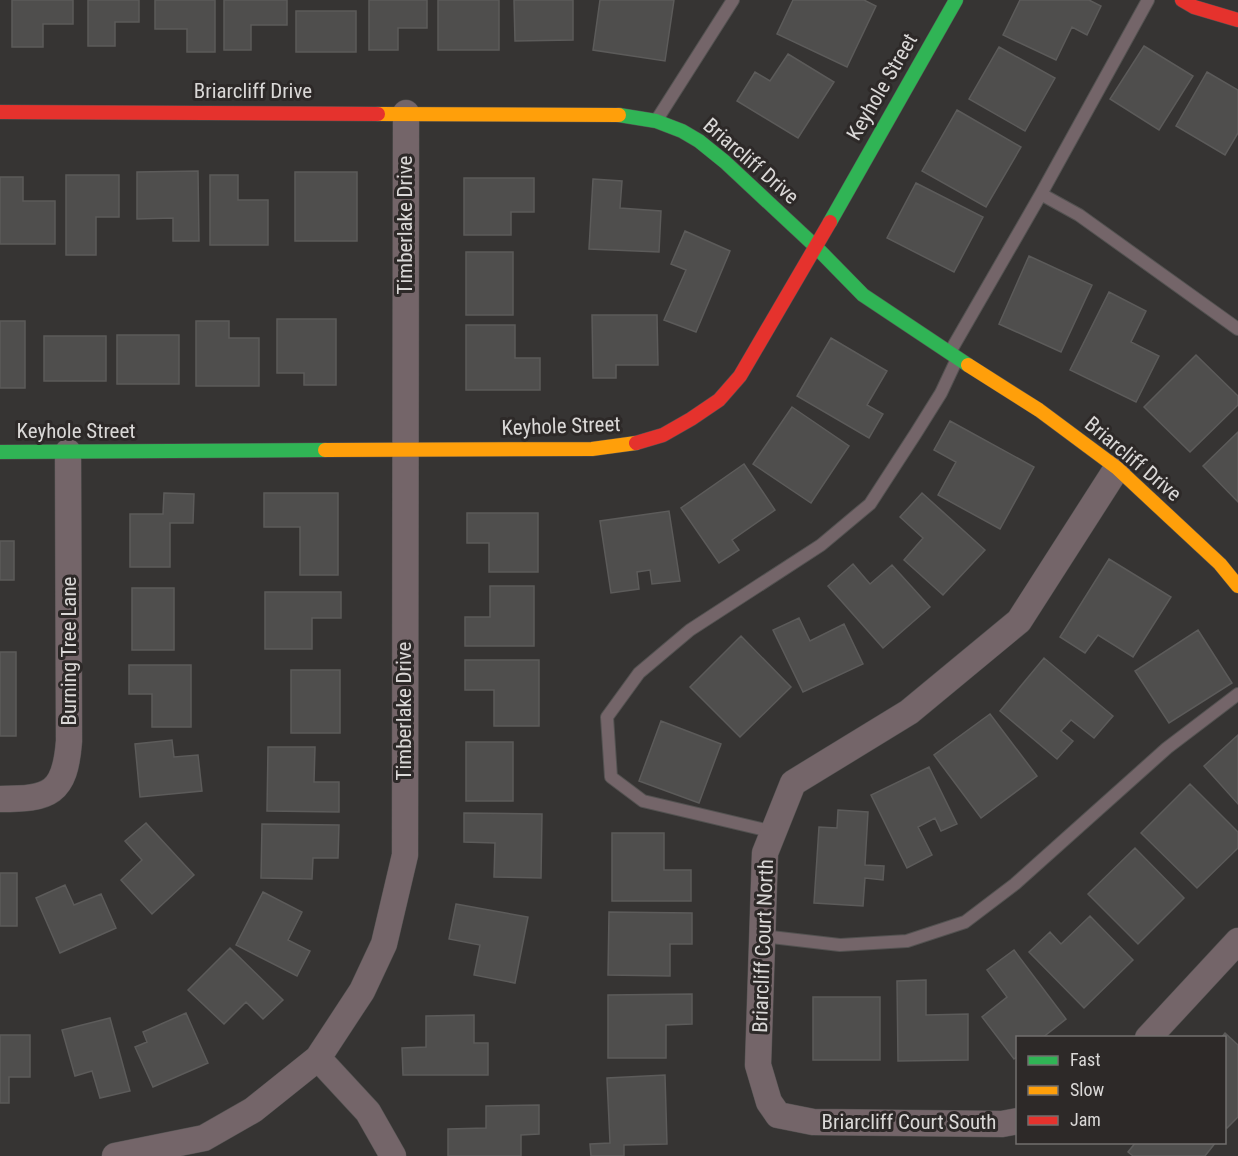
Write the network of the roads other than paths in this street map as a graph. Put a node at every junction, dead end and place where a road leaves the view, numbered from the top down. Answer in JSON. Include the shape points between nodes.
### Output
{"nodes":[{"id":1,"x":733,"y":0,"type":"edge"},
{"id":2,"x":956,"y":0,"type":"edge"},
{"id":3,"x":1148,"y":0,"type":"edge"},
{"id":4,"x":1182,"y":0,"type":"edge"},
{"id":5,"x":1238,"y":20,"type":"edge"},
{"id":6,"x":0,"y":112,"type":"edge"},
{"id":7,"x":405,"y":113,"type":"junction"},
{"id":8,"x":656,"y":121,"type":"junction"},
{"id":9,"x":1041,"y":194,"type":"junction"},
{"id":10,"x":815,"y":246,"type":"junction"},
{"id":11,"x":1238,"y":329,"type":"edge"},
{"id":12,"x":953,"y":356,"type":"junction"},
{"id":13,"x":404,"y":450,"type":"junction"},
{"id":14,"x":0,"y":453,"type":"edge"},
{"id":15,"x":68,"y":453,"type":"junction"},
{"id":16,"x":1117,"y":468,"type":"junction"},
{"id":17,"x":1238,"y":585,"type":"edge"},
{"id":18,"x":1238,"y":694,"type":"edge"},
{"id":19,"x":0,"y":799,"type":"edge"},
{"id":20,"x":774,"y":832,"type":"junction"},
{"id":21,"x":762,"y":936,"type":"junction"},
{"id":22,"x":1238,"y":941,"type":"edge"},
{"id":23,"x":1150,"y":1036,"type":"edge"},
{"id":24,"x":318,"y":1058,"type":"junction"},
{"id":25,"x":800,"y":1118,"type":"joint"},
{"id":26,"x":1016,"y":1121,"type":"edge"},
{"id":27,"x":115,"y":1156,"type":"edge"},
{"id":28,"x":393,"y":1156,"type":"edge"}],
"edges":[{"from":1,"to":8,"type":"lane"},
{"from":2,"to":10,"type":"street","name":"Keyhole Street"},
{"from":3,"to":9,"type":"lane"},
{"from":4,"to":5,"type":"street"},
{"from":6,"to":7,"type":"street","name":"Briarcliff Drive"},
{"from":7,"to":8,"type":"street","name":"Briarcliff Drive","via":[[622,116]]},
{"from":7,"to":13,"type":"street","name":"Timberlake Drive"},
{"from":8,"to":10,"type":"street","name":"Briarcliff Drive","via":[[699,141]]},
{"from":9,"to":11,"type":"lane","via":[[1079,215]]},
{"from":9,"to":12,"type":"lane"},
{"from":10,"to":12,"type":"street","name":"Briarcliff Drive","via":[[863,296]]},
{"from":10,"to":13,"type":"street","name":"Keyhole Street","via":[[740,376],[719,400],[663,435],[629,445],[592,449]]},
{"from":12,"to":16,"type":"street","name":"Briarcliff Drive","via":[[1039,410]]},
{"from":12,"to":20,"type":"lane","via":[[935,403],[870,504],[821,545],[690,630],[639,673],[607,717],[611,777],[643,801]]},
{"from":13,"to":15,"type":"street","name":"Keyhole Street"},
{"from":13,"to":24,"type":"street","name":"Timberlake Drive","via":[[405,855],[384,944],[362,991]]},
{"from":14,"to":15,"type":"street","name":"Keyhole Street"},
{"from":15,"to":19,"type":"street","name":"Burning Tree Lane","via":[[67,763],[61,783],[45,796]]},
{"from":16,"to":17,"type":"street","name":"Briarcliff Drive","via":[[1221,564]]},
{"from":16,"to":20,"type":"street","name":"Briarcliff Court North","via":[[1019,621],[909,712],[793,783]]},
{"from":18,"to":21,"type":"lane","via":[[1167,748],[1015,884],[965,922],[896,942],[840,945]]},
{"from":20,"to":21,"type":"street","name":"Briarcliff Court North","via":[[765,853]]},
{"from":21,"to":25,"type":"street","name":"Briarcliff Court North","via":[[758,1065],[769,1102],[778,1115]]},
{"from":22,"to":23,"type":"street"},
{"from":24,"to":27,"type":"street","name":"Timberlake Drive","via":[[253,1110],[204,1138]]},
{"from":24,"to":28,"type":"street","via":[[368,1113]]},
{"from":25,"to":26,"type":"street","name":"Briarcliff Court South","via":[[813,1122]]}]}
